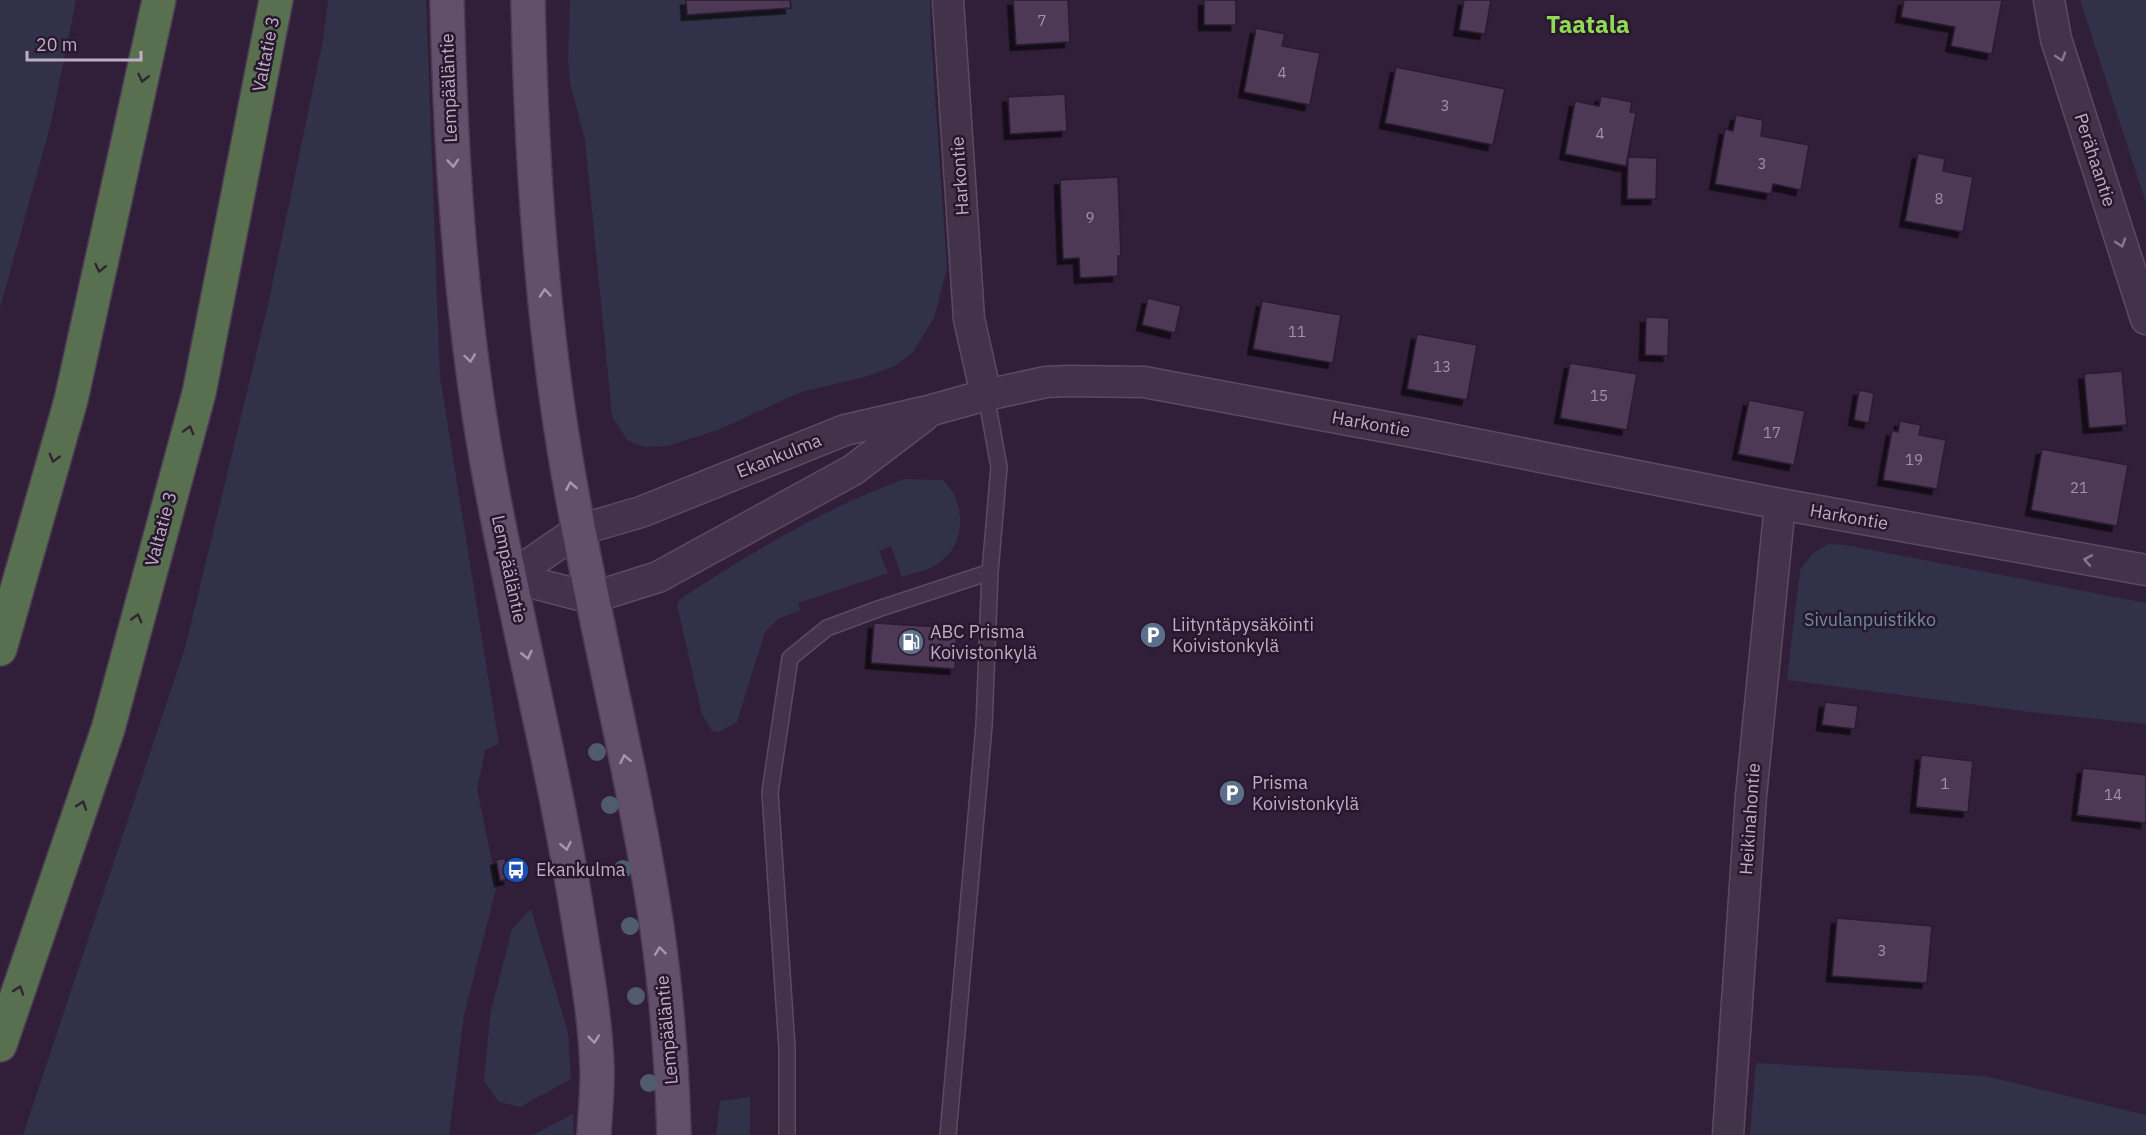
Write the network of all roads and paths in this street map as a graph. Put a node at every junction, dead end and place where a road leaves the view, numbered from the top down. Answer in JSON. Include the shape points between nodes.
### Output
{"nodes":[{"id":1,"x":159,"y":0,"type":"edge"},
{"id":2,"x":276,"y":0,"type":"edge"},
{"id":3,"x":447,"y":0,"type":"edge"},
{"id":4,"x":528,"y":0,"type":"edge"},
{"id":5,"x":948,"y":0,"type":"edge"},
{"id":6,"x":2049,"y":0,"type":"edge"},
{"id":7,"x":2146,"y":319,"type":"edge"},
{"id":8,"x":986,"y":394,"type":"junction"},
{"id":9,"x":932,"y":410,"type":"junction"},
{"id":10,"x":1780,"y":504,"type":"junction"},
{"id":11,"x":579,"y":530,"type":"junction"},
{"id":12,"x":2146,"y":570,"type":"edge"},
{"id":13,"x":990,"y":572,"type":"junction"},
{"id":14,"x":510,"y":577,"type":"junction"},
{"id":15,"x":591,"y":598,"type":"junction"},
{"id":16,"x":0,"y":649,"type":"edge"},
{"id":17,"x":0,"y":1045,"type":"edge"},
{"id":18,"x":594,"y":1135,"type":"edge"},
{"id":19,"x":674,"y":1135,"type":"edge"},
{"id":20,"x":787,"y":1135,"type":"edge"},
{"id":21,"x":948,"y":1135,"type":"edge"},
{"id":22,"x":1728,"y":1135,"type":"edge"}],
"edges":[{"from":1,"to":16,"type":"highway","one_way":true,"via":[[71,400]]},
{"from":17,"to":2,"type":"highway","name":"Valtatie 3","one_way":true,"via":[[108,729],[199,393]]},
{"from":3,"to":14,"type":"main road","name":"Lempääläntie","one_way":true,"via":[[452,152],[465,317],[482,435]]},
{"from":11,"to":4,"type":"main road","name":"Lempääläntie","one_way":true,"via":[[551,355],[533,160]]},
{"from":5,"to":8,"type":"street","name":"Harkontie","via":[[969,319]]},
{"from":6,"to":7,"type":"street","name":"Perähaantie","one_way":true,"via":[[2056,39]]},
{"from":8,"to":9,"type":"street","name":"Ekankulma"},
{"from":8,"to":10,"type":"street","name":"Harkontie","via":[[1046,382],[1144,382]]},
{"from":8,"to":13,"type":"lane","via":[[999,467]]},
{"from":9,"to":11,"type":"street","name":"Ekankulma","via":[[845,430],[640,512]]},
{"from":9,"to":15,"type":"street","name":"Ekankulma","via":[[853,470],[658,577]]},
{"from":12,"to":10,"type":"street","name":"Harkontie","one_way":true},
{"from":10,"to":22,"type":"street","name":"Heikinahontie","via":[[1751,796]]},
{"from":11,"to":14,"type":"street","name":"Ekankulma"},
{"from":11,"to":15,"type":"main road","name":"Lempääläntie"},
{"from":13,"to":20,"type":"lane","via":[[827,628],[790,658],[770,792],[787,1048]]},
{"from":13,"to":21,"type":"lane","via":[[984,726]]},
{"from":14,"to":15,"type":"street"},
{"from":14,"to":18,"type":"main road","name":"Lempääläntie","one_way":true,"via":[[554,779],[587,974],[597,1067]]},
{"from":19,"to":15,"type":"main road","name":"Lempääläntie","one_way":true,"via":[[671,1043],[657,928]]}]}
